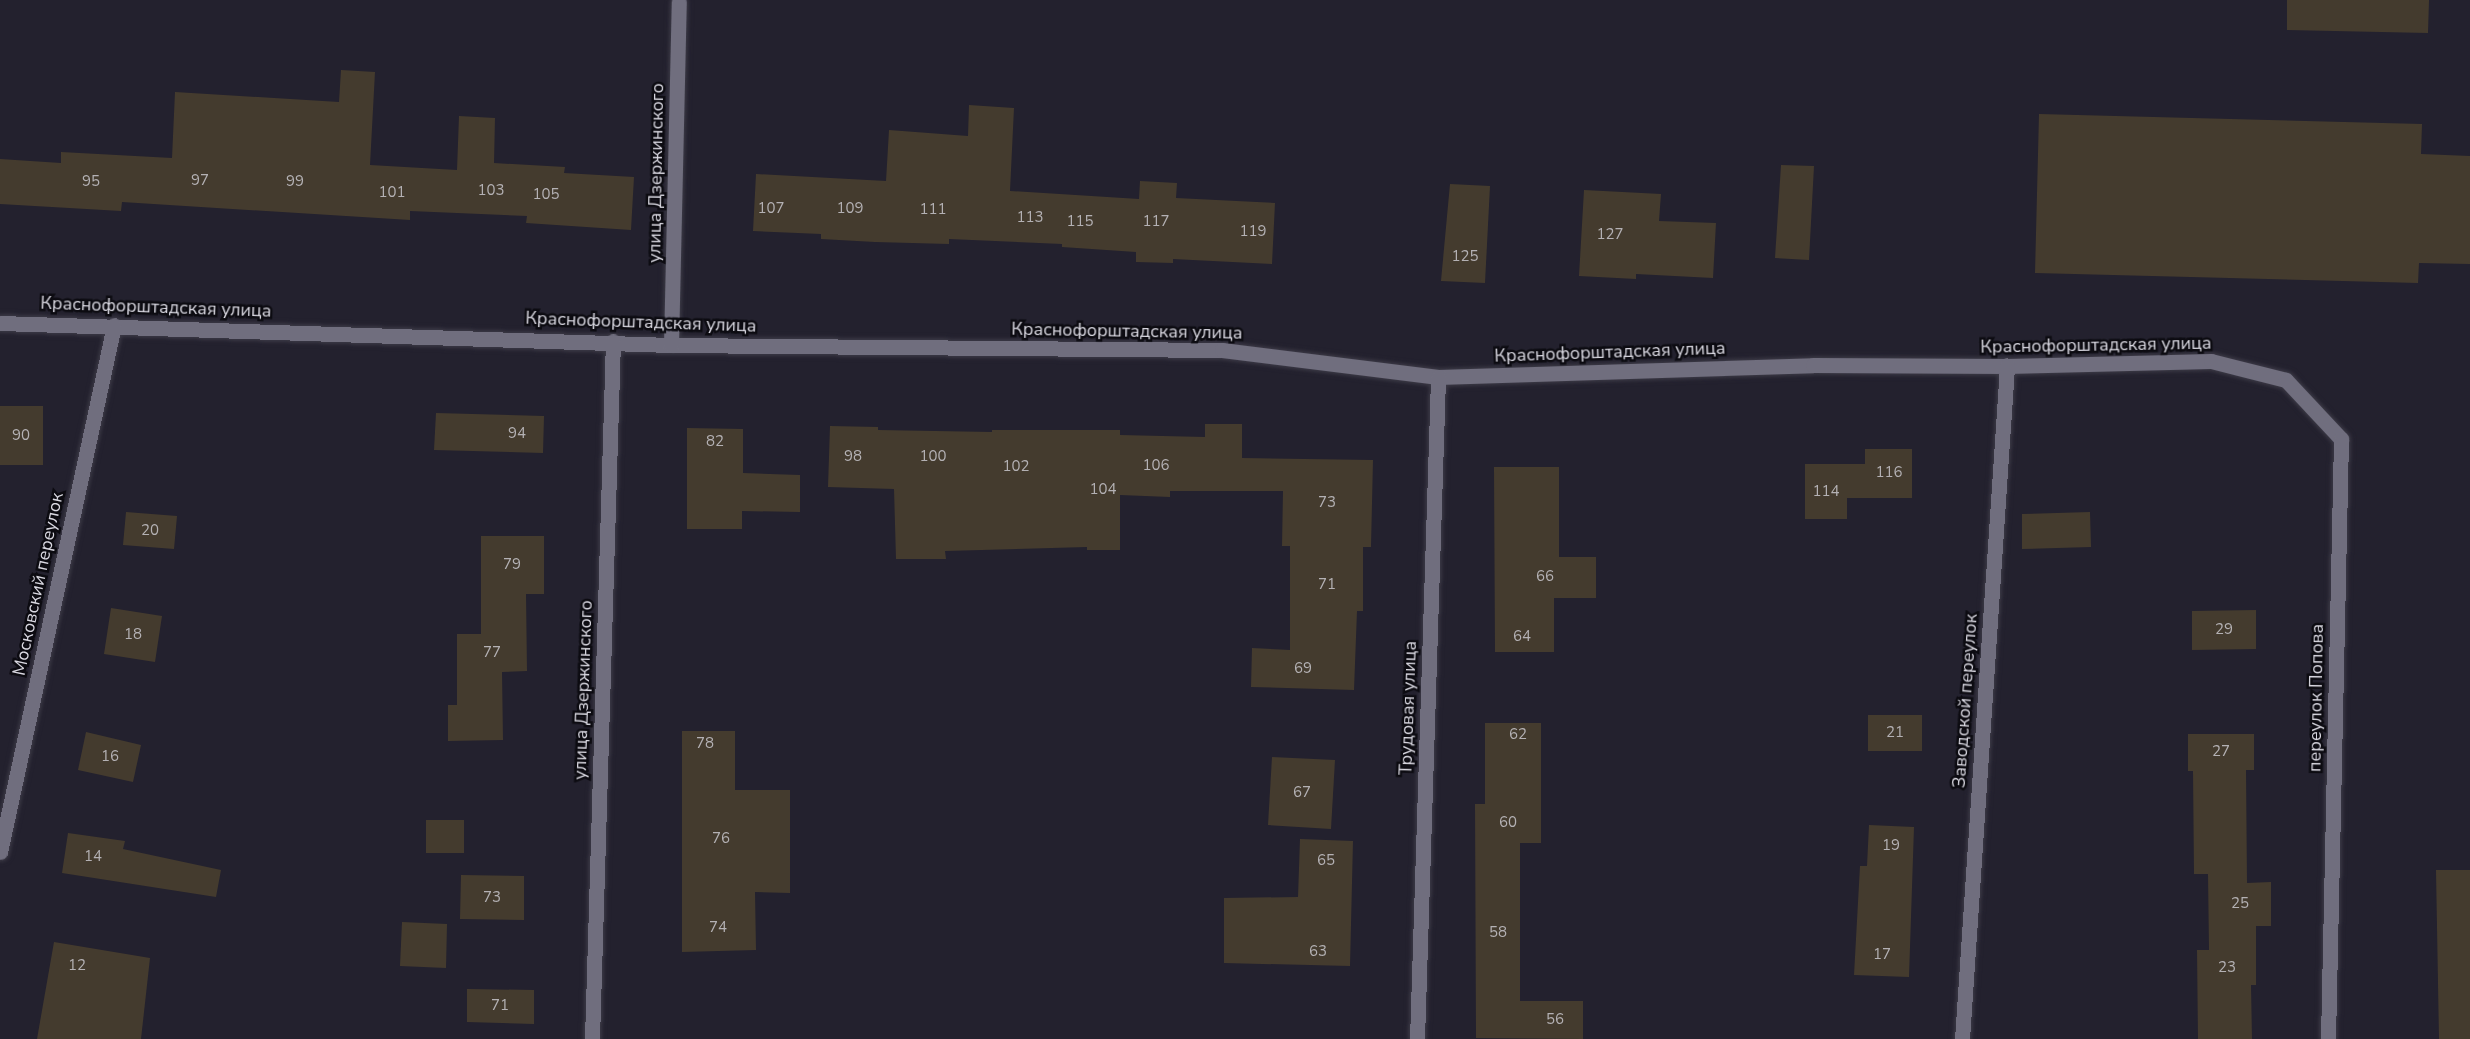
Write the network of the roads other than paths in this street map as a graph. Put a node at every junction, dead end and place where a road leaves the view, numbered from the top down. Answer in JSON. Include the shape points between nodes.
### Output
{"nodes":[{"id":1,"x":679,"y":2,"type":"dead end"},
{"id":2,"x":0,"y":322,"type":"edge"},
{"id":3,"x":114,"y":325,"type":"junction"},
{"id":4,"x":613,"y":341,"type":"junction"},
{"id":5,"x":672,"y":345,"type":"junction"},
{"id":6,"x":2007,"y":366,"type":"junction"},
{"id":7,"x":1438,"y":377,"type":"junction"},
{"id":8,"x":2286,"y":380,"type":"joint"},
{"id":9,"x":0,"y":852,"type":"edge"},
{"id":10,"x":592,"y":1039,"type":"edge"},
{"id":11,"x":1417,"y":1039,"type":"edge"},
{"id":12,"x":1962,"y":1039,"type":"edge"},
{"id":13,"x":2328,"y":1039,"type":"edge"}],
"edges":[{"from":1,"to":5,"type":"street","name":"улица Дзержинского"},
{"from":2,"to":3,"type":"street","name":"Краснофорштадская улица"},
{"from":3,"to":4,"type":"street","name":"Краснофорштадская улица"},
{"from":3,"to":9,"type":"street","name":"Московский переулок"},
{"from":4,"to":5,"type":"street","name":"Краснофорштадская улица"},
{"from":4,"to":10,"type":"street","name":"улица Дзержинского"},
{"from":5,"to":7,"type":"street","name":"Краснофорштадская улица","via":[[1222,350]]},
{"from":6,"to":7,"type":"street","name":"Краснофорштадская улица","via":[[1813,365]]},
{"from":6,"to":8,"type":"street","name":"Краснофорштадская улица","via":[[2211,361]]},
{"from":6,"to":12,"type":"street","name":"Заводской переулок"},
{"from":7,"to":11,"type":"street","name":"Трудовая улица"},
{"from":8,"to":13,"type":"street","name":"переулок Попова","via":[[2341,439]]}]}
